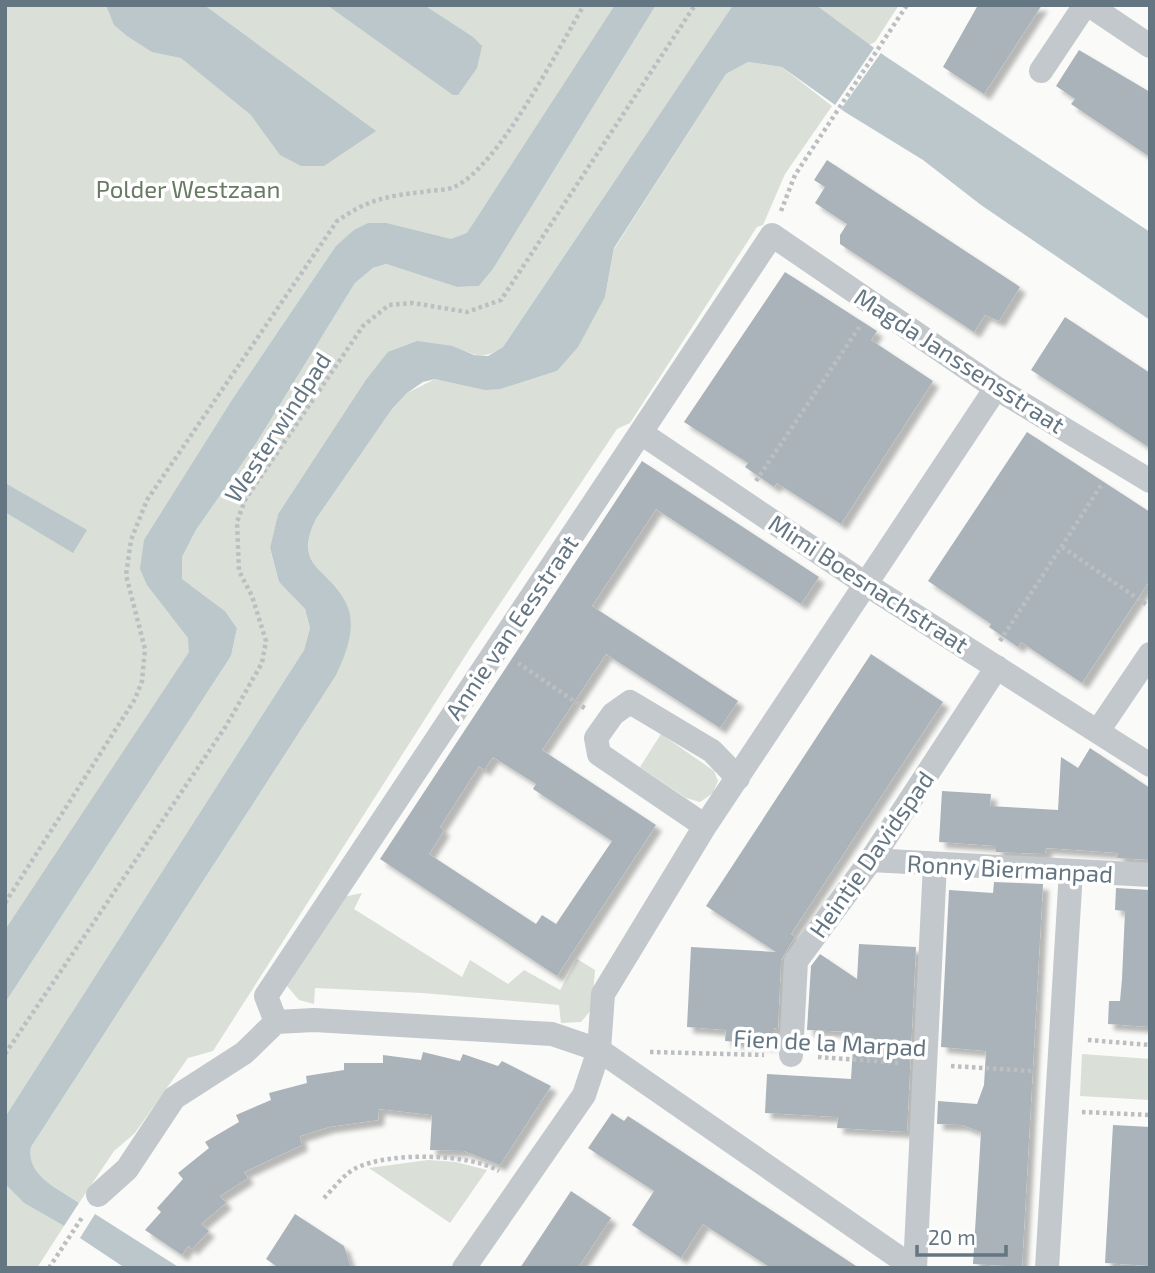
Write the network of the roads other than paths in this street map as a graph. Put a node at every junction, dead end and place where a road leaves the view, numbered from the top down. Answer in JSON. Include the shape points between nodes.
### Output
{"nodes":[{"id":1,"x":1087,"y":5,"type":"edge"},
{"id":2,"x":1150,"y":46,"type":"edge"},
{"id":3,"x":1041,"y":71,"type":"dead end"},
{"id":4,"x":772,"y":235,"type":"joint"},
{"id":5,"x":996,"y":388,"type":"junction"},
{"id":6,"x":641,"y":433,"type":"junction"},
{"id":7,"x":1150,"y":481,"type":"edge"},
{"id":8,"x":864,"y":583,"type":"junction"},
{"id":9,"x":1150,"y":654,"type":"edge"},
{"id":10,"x":992,"y":664,"type":"junction"},
{"id":11,"x":1098,"y":732,"type":"junction"},
{"id":12,"x":1150,"y":765,"type":"edge"},
{"id":13,"x":738,"y":778,"type":"junction"},
{"id":14,"x":705,"y":825,"type":"junction"},
{"id":15,"x":871,"y":860,"type":"junction"},
{"id":16,"x":935,"y":864,"type":"junction"},
{"id":17,"x":1071,"y":871,"type":"junction"},
{"id":18,"x":1150,"y":875,"type":"edge"},
{"id":19,"x":276,"y":1023,"type":"junction"},
{"id":20,"x":599,"y":1050,"type":"junction"},
{"id":21,"x":791,"y":1055,"type":"road end"},
{"id":22,"x":98,"y":1195,"type":"road end"},
{"id":23,"x":464,"y":1268,"type":"edge"},
{"id":24,"x":915,"y":1268,"type":"edge"},
{"id":25,"x":1047,"y":1268,"type":"edge"}],
"edges":[{"from":1,"to":2,"type":"street"},
{"from":1,"to":3,"type":"street"},
{"from":4,"to":5,"type":"street","name":"Magda Janssensstraat"},
{"from":4,"to":6,"type":"street","name":"Annie van Eesstraat"},
{"from":5,"to":7,"type":"street","name":"Magda Janssensstraat"},
{"from":5,"to":8,"type":"street"},
{"from":6,"to":8,"type":"street","name":"Mimi Boesnachstraat"},
{"from":6,"to":19,"type":"street","name":"Annie van Eesstraat","via":[[267,996]]},
{"from":8,"to":10,"type":"street","name":"Mimi Boesnachstraat"},
{"from":8,"to":13,"type":"street"},
{"from":9,"to":11,"type":"street"},
{"from":10,"to":11,"type":"street","name":"Mimi Boesnachstraat"},
{"from":10,"to":15,"type":"street","name":"Heintje Davidspad"},
{"from":11,"to":12,"type":"street","name":"Mimi Boesnachstraat"},
{"from":13,"to":14,"type":"street"},
{"from":13,"to":14,"type":"street","via":[[712,751],[630,702],[596,738],[599,754]]},
{"from":14,"to":20,"type":"street","via":[[603,995]]},
{"from":15,"to":16,"type":"street","name":"Ronny Biermanpad"},
{"from":15,"to":21,"type":"street","name":"Heintje Davidspad","via":[[796,961]]},
{"from":16,"to":17,"type":"street","name":"Ronny Biermanpad"},
{"from":16,"to":24,"type":"street"},
{"from":17,"to":18,"type":"street","name":"Ronny Biermanpad"},
{"from":17,"to":25,"type":"street"},
{"from":19,"to":20,"type":"street","via":[[314,1020],[552,1034]]},
{"from":19,"to":22,"type":"street","via":[[244,1053],[174,1098],[127,1169]]},
{"from":20,"to":23,"type":"street","via":[[584,1095]]},
{"from":20,"to":24,"type":"street"}]}
